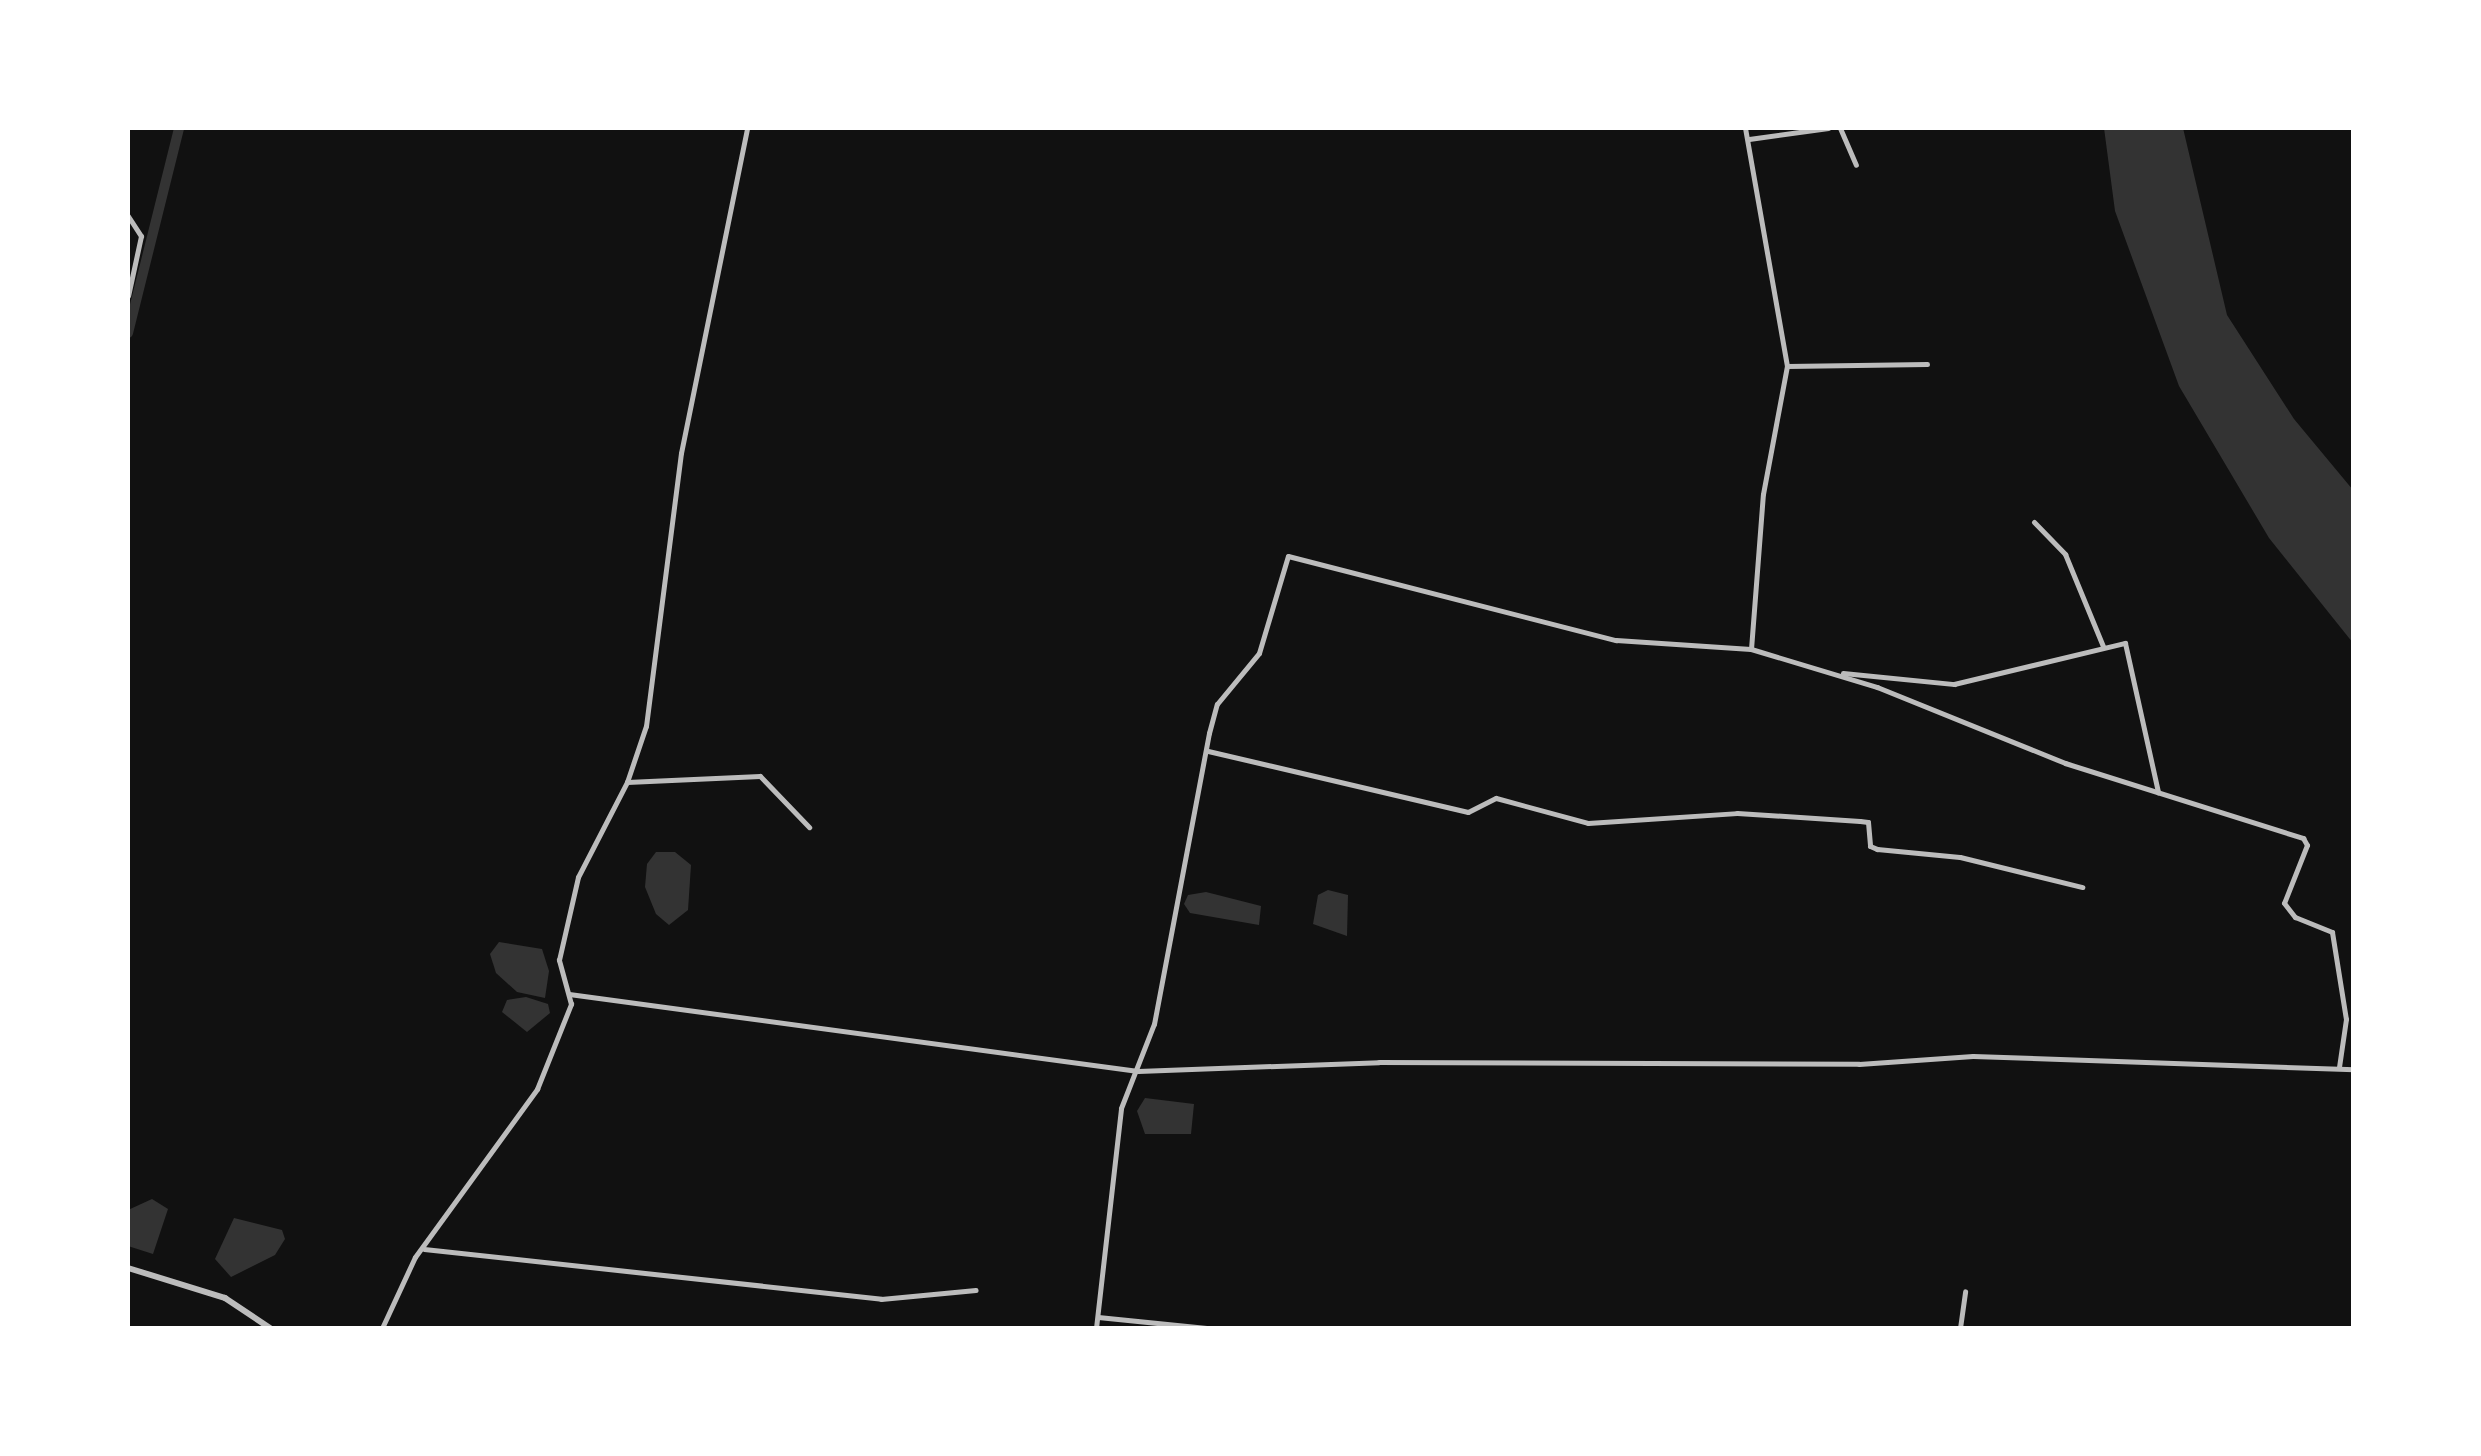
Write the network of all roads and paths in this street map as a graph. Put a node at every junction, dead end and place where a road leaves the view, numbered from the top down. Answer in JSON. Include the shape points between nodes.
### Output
{"nodes":[{"id":1,"x":747,"y":128,"type":"edge"},
{"id":2,"x":1745,"y":128,"type":"edge"},
{"id":3,"x":1828,"y":128,"type":"edge"},
{"id":4,"x":1840,"y":128,"type":"edge"},
{"id":5,"x":1749,"y":139,"type":"junction"},
{"id":6,"x":1856,"y":165,"type":"dead end"},
{"id":7,"x":128,"y":216,"type":"edge"},
{"id":8,"x":130,"y":275,"type":"edge"},
{"id":9,"x":128,"y":296,"type":"edge"},
{"id":10,"x":1927,"y":364,"type":"dead end"},
{"id":11,"x":1788,"y":366,"type":"junction"},
{"id":12,"x":2034,"y":522,"type":"dead end"},
{"id":13,"x":2103,"y":646,"type":"junction"},
{"id":14,"x":1751,"y":649,"type":"junction"},
{"id":15,"x":1832,"y":672,"type":"junction"},
{"id":16,"x":1207,"y":750,"type":"junction"},
{"id":17,"x":627,"y":782,"type":"junction"},
{"id":18,"x":2158,"y":792,"type":"junction"},
{"id":19,"x":809,"y":827,"type":"dead end"},
{"id":20,"x":2082,"y":888,"type":"dead end"},
{"id":21,"x":569,"y":994,"type":"junction"},
{"id":22,"x":2339,"y":1067,"type":"junction"},
{"id":23,"x":2354,"y":1069,"type":"edge"},
{"id":24,"x":1138,"y":1071,"type":"junction"},
{"id":25,"x":424,"y":1249,"type":"junction"},
{"id":26,"x":128,"y":1268,"type":"edge"},
{"id":27,"x":976,"y":1290,"type":"dead end"},
{"id":28,"x":1965,"y":1290,"type":"dead end"},
{"id":29,"x":1098,"y":1317,"type":"junction"},
{"id":30,"x":270,"y":1328,"type":"edge"},
{"id":31,"x":382,"y":1328,"type":"edge"},
{"id":32,"x":1096,"y":1328,"type":"edge"},
{"id":33,"x":1206,"y":1328,"type":"edge"},
{"id":34,"x":1960,"y":1328,"type":"edge"}],
"edges":[{"from":1,"to":17,"type":"street","via":[[682,453],[646,726]]},
{"from":2,"to":5,"type":"street"},
{"from":3,"to":5,"type":"street"},
{"from":4,"to":6,"type":"street"},
{"from":5,"to":11,"type":"street"},
{"from":7,"to":8,"type":"street","via":[[140,236]]},
{"from":8,"to":9,"type":"street"},
{"from":10,"to":11,"type":"street"},
{"from":11,"to":14,"type":"street","via":[[1763,494]]},
{"from":12,"to":13,"type":"street","via":[[2065,554]]},
{"from":13,"to":15,"type":"street","via":[[1954,684]]},
{"from":13,"to":18,"type":"street","via":[[2128,646]]},
{"from":14,"to":15,"type":"street"},
{"from":14,"to":16,"type":"street","via":[[1616,640],[1557,620],[1364,577],[1296,553],[1284,564],[1254,665],[1218,704]]},
{"from":15,"to":18,"type":"street","via":[[1965,727]]},
{"from":16,"to":20,"type":"street","via":[[1468,812],[1496,798],[1588,823],[1737,813],[1868,822],[1870,846],[1877,849],[1960,857]]},
{"from":16,"to":24,"type":"street","via":[[1184,885]]},
{"from":17,"to":19,"type":"street","via":[[672,785],[760,776]]},
{"from":17,"to":21,"type":"street","via":[[578,876],[559,960]]},
{"from":18,"to":22,"type":"street","via":[[2306,841],[2284,902],[2294,917],[2332,932],[2346,1018]]},
{"from":21,"to":24,"type":"street"},
{"from":21,"to":25,"type":"street","via":[[562,1032],[537,1089]]},
{"from":22,"to":23,"type":"street"},
{"from":22,"to":24,"type":"street","via":[[1973,1056],[1859,1064],[1379,1062]]},
{"from":24,"to":29,"type":"street","via":[[1122,1108]]},
{"from":25,"to":27,"type":"street","via":[[881,1299]]},
{"from":25,"to":31,"type":"street"},
{"from":26,"to":30,"type":"street","via":[[225,1298]]},
{"from":28,"to":34,"type":"street"},
{"from":29,"to":32,"type":"street"},
{"from":29,"to":33,"type":"street"}]}
